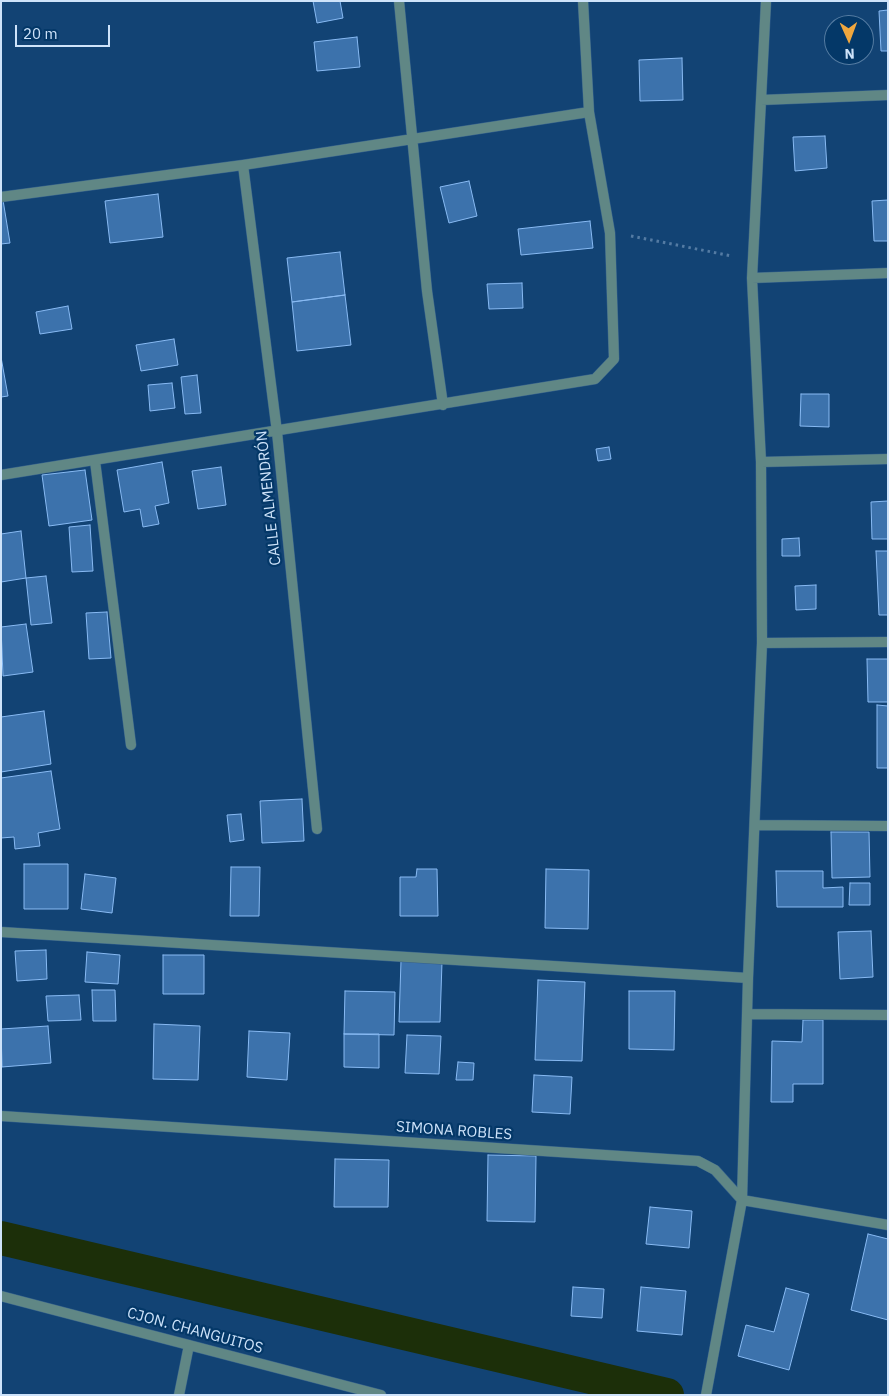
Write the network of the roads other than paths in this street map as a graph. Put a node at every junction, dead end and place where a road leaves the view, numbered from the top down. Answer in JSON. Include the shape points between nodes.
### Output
{"nodes":[{"id":1,"x":399,"y":1,"type":"edge"},
{"id":2,"x":583,"y":1,"type":"edge"},
{"id":3,"x":766,"y":1,"type":"edge"},
{"id":4,"x":888,"y":95,"type":"edge"},
{"id":5,"x":761,"y":100,"type":"junction"},
{"id":6,"x":589,"y":112,"type":"junction"},
{"id":7,"x":413,"y":139,"type":"junction"},
{"id":8,"x":243,"y":165,"type":"junction"},
{"id":9,"x":1,"y":197,"type":"edge"},
{"id":10,"x":888,"y":273,"type":"edge"},
{"id":11,"x":752,"y":278,"type":"junction"},
{"id":12,"x":443,"y":405,"type":"junction"},
{"id":13,"x":277,"y":432,"type":"junction"},
{"id":14,"x":888,"y":459,"type":"edge"},
{"id":15,"x":94,"y":460,"type":"junction"},
{"id":16,"x":761,"y":462,"type":"junction"},
{"id":17,"x":1,"y":475,"type":"edge"},
{"id":18,"x":888,"y":642,"type":"edge"},
{"id":19,"x":762,"y":643,"type":"junction"},
{"id":20,"x":131,"y":745,"type":"dead end"},
{"id":21,"x":755,"y":825,"type":"junction"},
{"id":22,"x":888,"y":826,"type":"edge"},
{"id":23,"x":317,"y":829,"type":"dead end"},
{"id":24,"x":1,"y":932,"type":"edge"},
{"id":25,"x":748,"y":978,"type":"junction"},
{"id":26,"x":748,"y":1014,"type":"junction"},
{"id":27,"x":888,"y":1015,"type":"edge"},
{"id":28,"x":1,"y":1116,"type":"edge"},
{"id":29,"x":742,"y":1200,"type":"junction"},
{"id":30,"x":888,"y":1225,"type":"edge"},
{"id":31,"x":1,"y":1296,"type":"edge"},
{"id":32,"x":189,"y":1345,"type":"junction"},
{"id":33,"x":354,"y":1392,"type":"edge"},
{"id":34,"x":179,"y":1395,"type":"edge"},
{"id":35,"x":381,"y":1395,"type":"edge"},
{"id":36,"x":706,"y":1395,"type":"edge"}],
"edges":[{"from":1,"to":7,"type":"street"},
{"from":2,"to":6,"type":"street"},
{"from":3,"to":5,"type":"street"},
{"from":4,"to":5,"type":"street"},
{"from":5,"to":11,"type":"street"},
{"from":6,"to":7,"type":"street"},
{"from":6,"to":12,"type":"street","via":[[610,233],[614,359],[596,379]]},
{"from":7,"to":8,"type":"street"},
{"from":7,"to":12,"type":"street","via":[[427,291]]},
{"from":8,"to":9,"type":"street"},
{"from":8,"to":13,"type":"street","name":"CALLE ALMENDRÓN"},
{"from":10,"to":11,"type":"street"},
{"from":11,"to":16,"type":"street"},
{"from":12,"to":13,"type":"street"},
{"from":13,"to":15,"type":"street"},
{"from":13,"to":23,"type":"street","name":"CALLE ALMENDRÓN"},
{"from":14,"to":16,"type":"street"},
{"from":15,"to":17,"type":"street"},
{"from":15,"to":20,"type":"street"},
{"from":16,"to":19,"type":"street"},
{"from":18,"to":19,"type":"street"},
{"from":19,"to":21,"type":"street"},
{"from":21,"to":22,"type":"street"},
{"from":21,"to":25,"type":"street"},
{"from":24,"to":25,"type":"street"},
{"from":25,"to":26,"type":"street"},
{"from":26,"to":27,"type":"street"},
{"from":26,"to":29,"type":"street"},
{"from":28,"to":29,"type":"street","name":"SIMONA ROBLES","via":[[698,1161],[715,1170]]},
{"from":29,"to":30,"type":"street"},
{"from":29,"to":36,"type":"street"},
{"from":31,"to":32,"type":"street","name":"CJON. CHANGUITOS"},
{"from":32,"to":33,"type":"street","name":"CJON. CHANGUITOS"},
{"from":32,"to":34,"type":"street"},
{"from":33,"to":35,"type":"street","name":"CJON. CHANGUITOS"}]}
